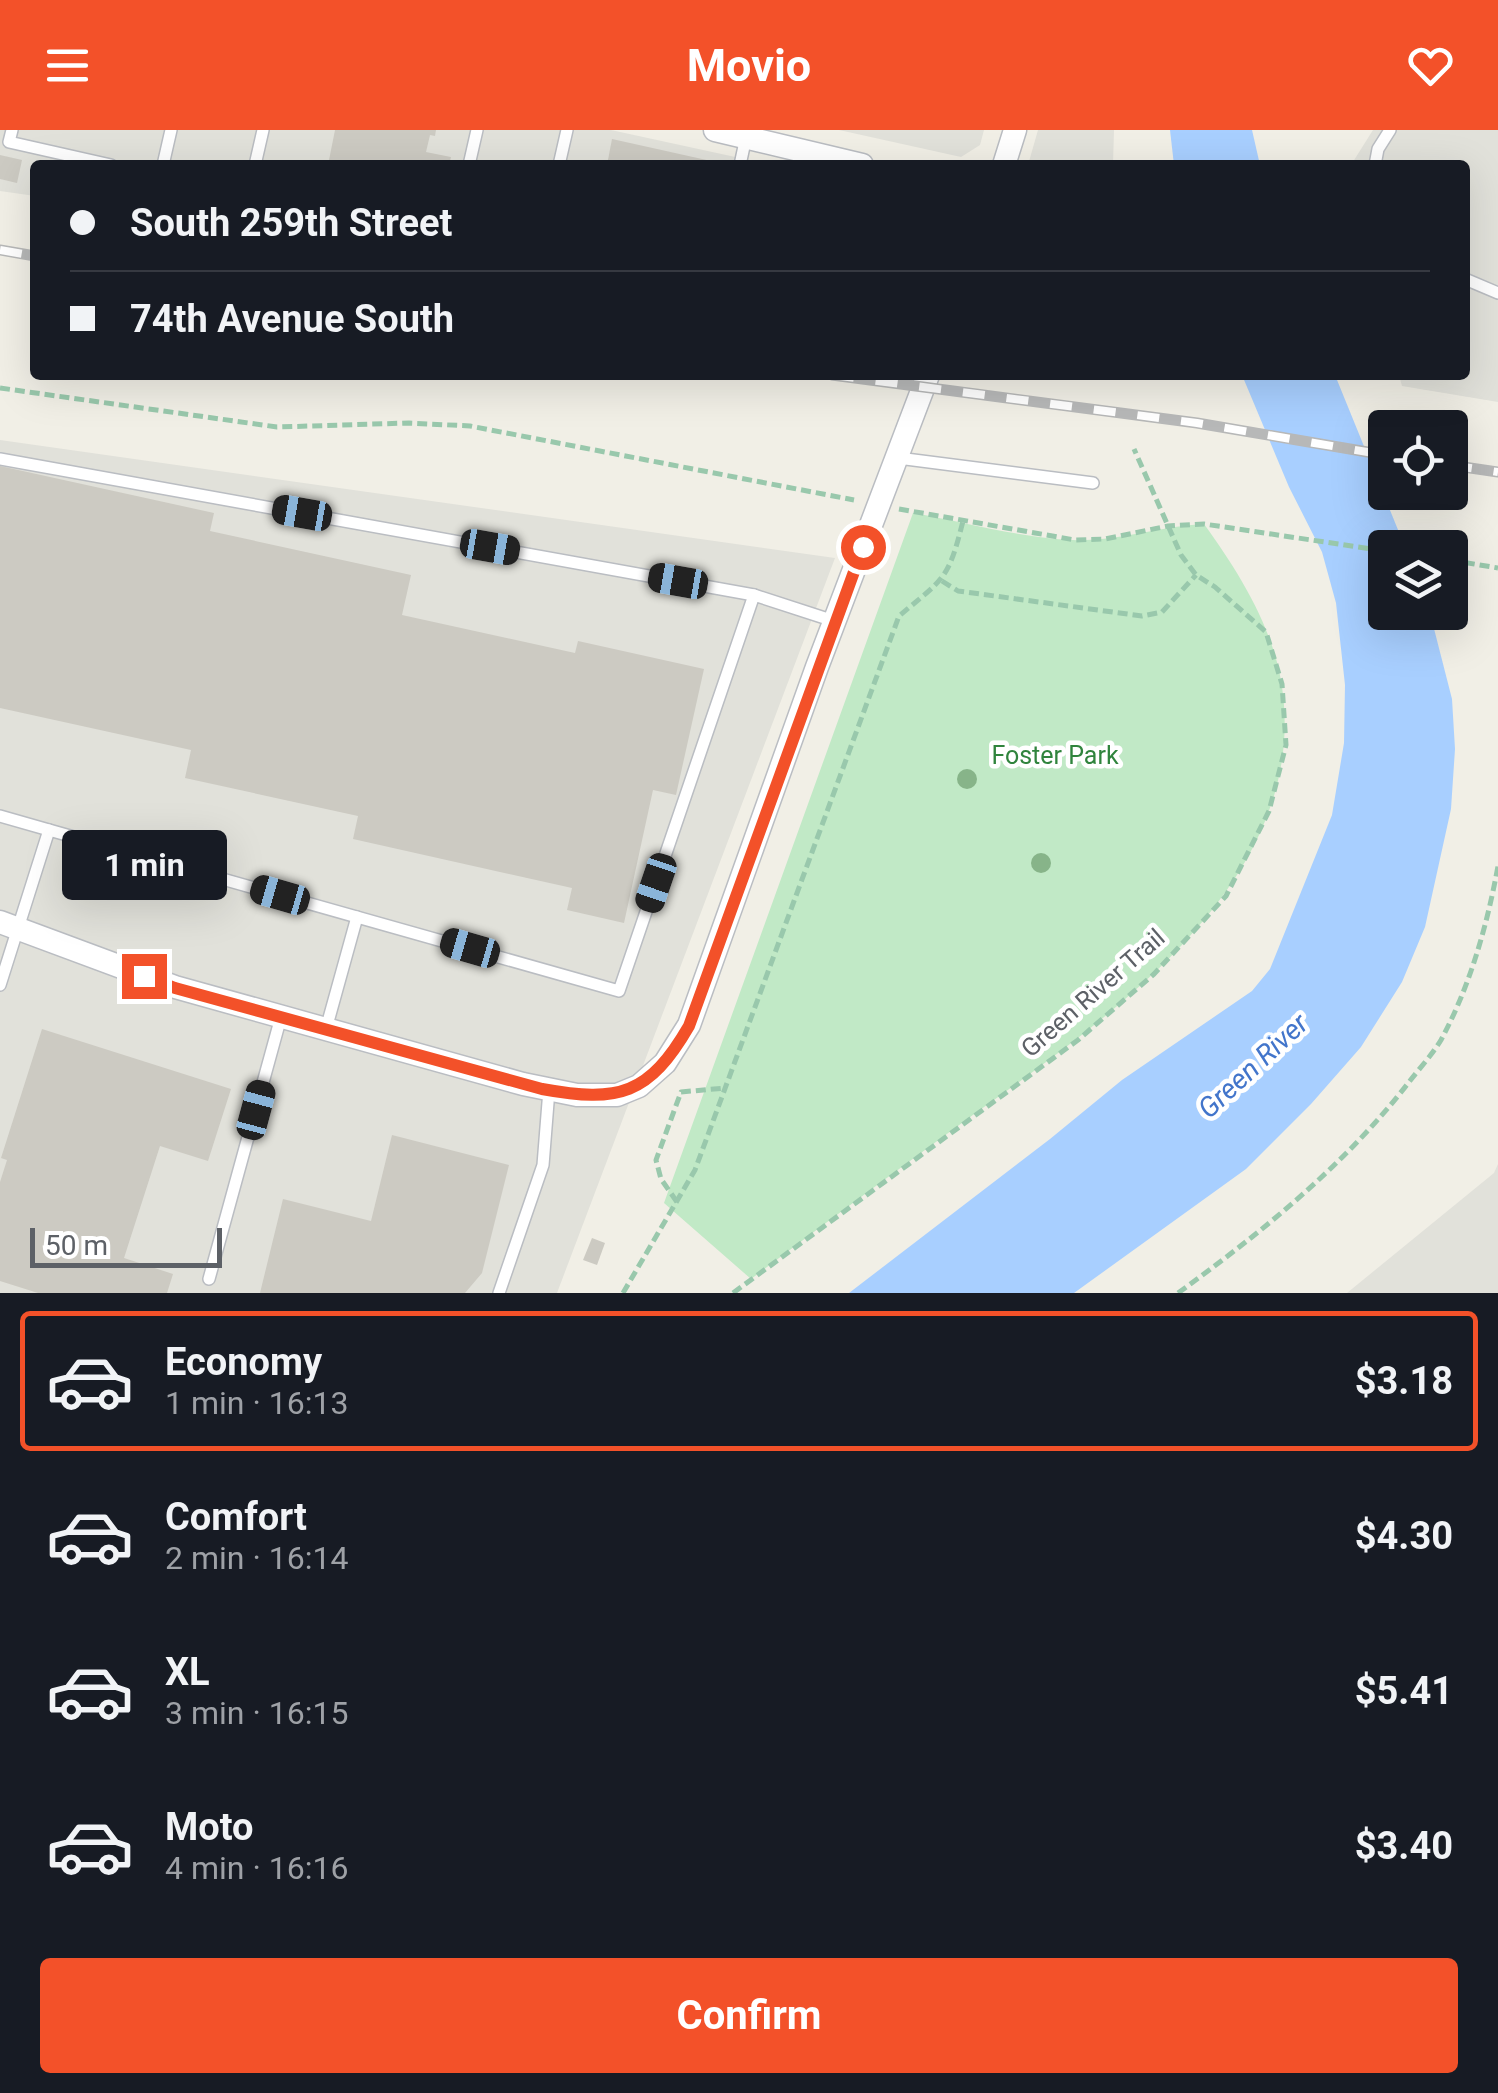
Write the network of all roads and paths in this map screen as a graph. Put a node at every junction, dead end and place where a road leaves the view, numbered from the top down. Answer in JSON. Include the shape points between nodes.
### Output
{"nodes":[{"id":1,"x":12,"y":130,"type":"edge"},
{"id":2,"x":171,"y":130,"type":"edge"},
{"id":3,"x":263,"y":130,"type":"edge"},
{"id":4,"x":478,"y":130,"type":"edge"},
{"id":5,"x":567,"y":130,"type":"edge"},
{"id":6,"x":714,"y":130,"type":"edge"},
{"id":7,"x":1015,"y":130,"type":"edge"},
{"id":8,"x":1390,"y":130,"type":"edge"},
{"id":9,"x":746,"y":137,"type":"junction"},
{"id":10,"x":89,"y":160,"type":"edge"},
{"id":11,"x":164,"y":160,"type":"edge"},
{"id":12,"x":255,"y":160,"type":"edge"},
{"id":13,"x":470,"y":160,"type":"edge"},
{"id":14,"x":560,"y":160,"type":"edge"},
{"id":15,"x":741,"y":160,"type":"edge"},
{"id":16,"x":841,"y":160,"type":"edge"},
{"id":17,"x":1006,"y":160,"type":"edge"},
{"id":18,"x":1376,"y":160,"type":"edge"},
{"id":19,"x":1470,"y":281,"type":"edge"},
{"id":20,"x":1498,"y":292,"type":"edge"},
{"id":21,"x":926,"y":380,"type":"edge"},
{"id":22,"x":0,"y":388,"type":"edge"},
{"id":23,"x":1134,"y":449,"type":"dead end"},
{"id":24,"x":898,"y":458,"type":"junction"},
{"id":25,"x":0,"y":459,"type":"edge"},
{"id":26,"x":1092,"y":482,"type":"dead end"},
{"id":27,"x":881,"y":506,"type":"junction"},
{"id":28,"x":963,"y":522,"type":"junction"},
{"id":29,"x":1168,"y":526,"type":"junction"},
{"id":30,"x":1368,"y":548,"type":"edge"},
{"id":31,"x":1468,"y":563,"type":"edge"},
{"id":32,"x":1498,"y":568,"type":"edge"},
{"id":33,"x":1196,"y":574,"type":"junction"},
{"id":34,"x":942,"y":581,"type":"junction"},
{"id":35,"x":754,"y":595,"type":"junction"},
{"id":36,"x":834,"y":621,"type":"junction"},
{"id":37,"x":0,"y":816,"type":"edge"},
{"id":38,"x":49,"y":830,"type":"junction"},
{"id":39,"x":1498,"y":866,"type":"edge"},
{"id":40,"x":357,"y":917,"type":"junction"},
{"id":41,"x":9,"y":926,"type":"edge"},
{"id":42,"x":0,"y":985,"type":"edge"},
{"id":43,"x":281,"y":1017,"type":"junction"},
{"id":44,"x":326,"y":1030,"type":"junction"},
{"id":45,"x":725,"y":1088,"type":"junction"},
{"id":46,"x":549,"y":1090,"type":"junction"},
{"id":47,"x":677,"y":1202,"type":"junction"},
{"id":48,"x":209,"y":1279,"type":"dead end"},
{"id":49,"x":499,"y":1293,"type":"edge"},
{"id":50,"x":624,"y":1293,"type":"edge"},
{"id":51,"x":733,"y":1293,"type":"edge"},
{"id":52,"x":1178,"y":1293,"type":"edge"}],
"edges":[{"from":1,"to":10,"type":"lane","via":[[9,142]]},
{"from":2,"to":11,"type":"lane"},
{"from":3,"to":12,"type":"lane"},
{"from":4,"to":13,"type":"lane"},
{"from":5,"to":14,"type":"lane"},
{"from":6,"to":9,"type":"street"},
{"from":7,"to":17,"type":"street"},
{"from":8,"to":18,"type":"lane"},
{"from":9,"to":15,"type":"lane"},
{"from":9,"to":16,"type":"street"},
{"from":19,"to":20,"type":"lane"},
{"from":21,"to":24,"type":"street"},
{"from":22,"to":27,"type":"path","via":[[277,426],[470,426]]},
{"from":23,"to":29,"type":"path","name":"Green River Trail"},
{"from":24,"to":26,"type":"lane"},
{"from":24,"to":27,"type":"street"},
{"from":25,"to":35,"type":"lane"},
{"from":27,"to":28,"type":"path"},
{"from":27,"to":36,"type":"street"},
{"from":28,"to":29,"type":"path","via":[[1074,540]]},
{"from":28,"to":34,"type":"path"},
{"from":29,"to":30,"type":"path","via":[[1204,524]]},
{"from":29,"to":33,"type":"path","name":"Green River Trail"},
{"from":31,"to":32,"type":"path"},
{"from":33,"to":34,"type":"path","via":[[1162,612],[1142,616],[958,592]]},
{"from":33,"to":51,"type":"path","name":"Green River Trail","via":[[1266,632],[1282,684],[1286,746],[1269,811],[1226,896],[1154,974],[1078,1040]]},
{"from":34,"to":45,"type":"path","via":[[899,616]]},
{"from":35,"to":36,"type":"lane"},
{"from":35,"to":40,"type":"lane","via":[[619,990]]},
{"from":36,"to":46,"type":"street","via":[[689,1026],[666,1063],[639,1086],[604,1097]]},
{"from":37,"to":38,"type":"lane"},
{"from":38,"to":40,"type":"lane"},
{"from":38,"to":41,"type":"lane"},
{"from":39,"to":52,"type":"path","via":[[1488,919],[1440,1042],[1348,1153]]},
{"from":40,"to":44,"type":"lane"},
{"from":41,"to":42,"type":"lane"},
{"from":41,"to":43,"type":"street","via":[[175,988]]},
{"from":43,"to":44,"type":"street"},
{"from":43,"to":48,"type":"lane"},
{"from":44,"to":46,"type":"street"},
{"from":45,"to":47,"type":"path"},
{"from":45,"to":47,"type":"path","via":[[681,1092],[656,1160]]},
{"from":46,"to":49,"type":"lane","via":[[543,1165]]},
{"from":47,"to":50,"type":"path"}]}
